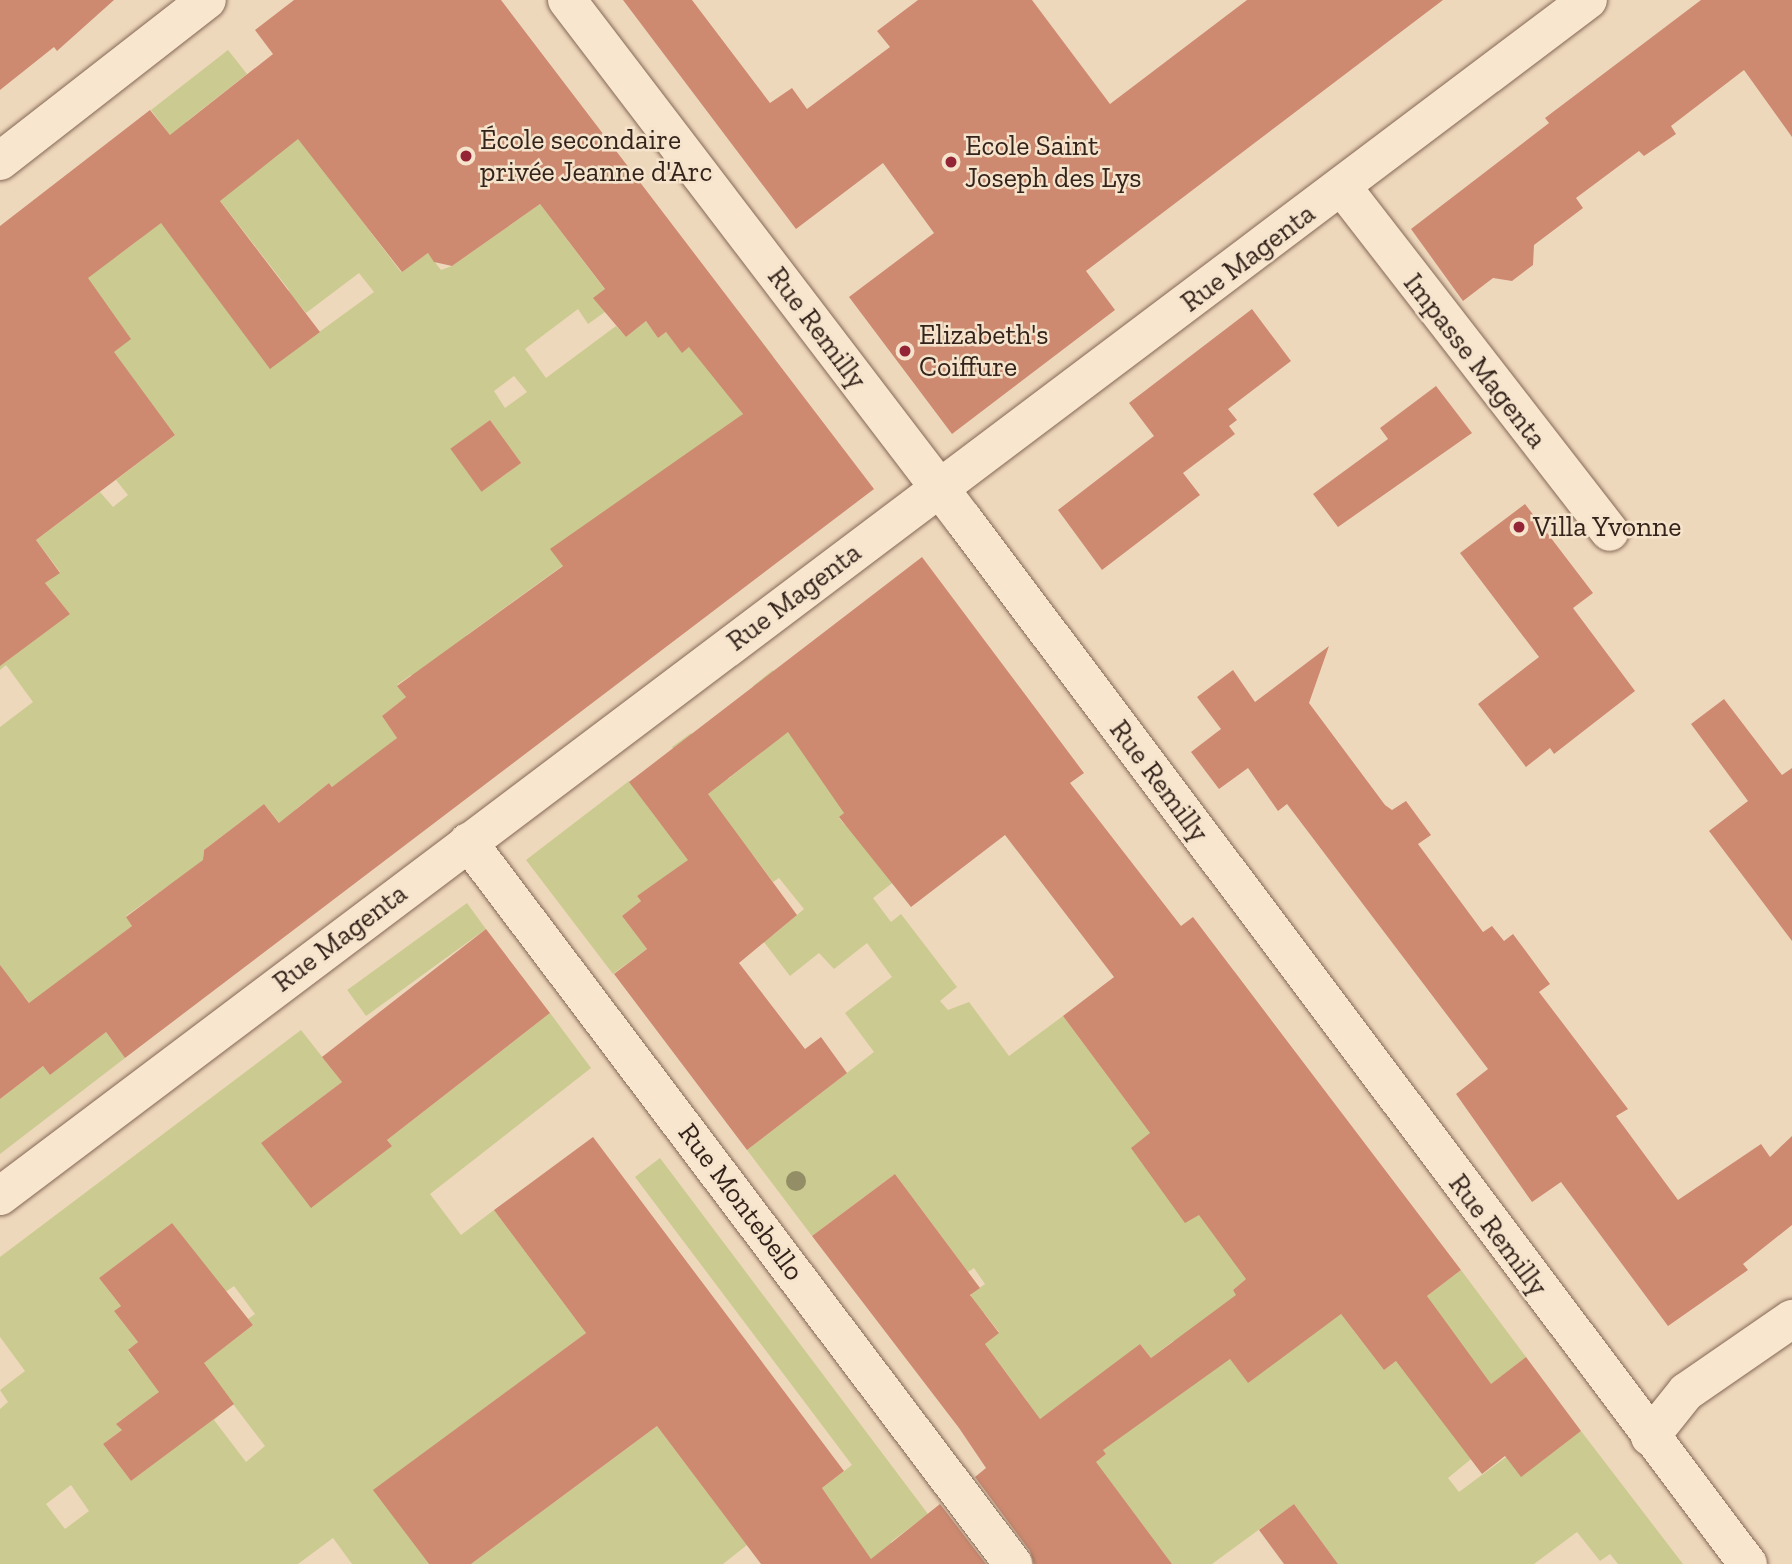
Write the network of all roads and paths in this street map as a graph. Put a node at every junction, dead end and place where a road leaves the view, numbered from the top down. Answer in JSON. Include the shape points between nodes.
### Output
{"nodes":[{"id":1,"x":207,"y":0,"type":"edge"},
{"id":2,"x":567,"y":0,"type":"edge"},
{"id":3,"x":1588,"y":0,"type":"edge"},
{"id":4,"x":0,"y":161,"type":"edge"},
{"id":5,"x":1343,"y":188,"type":"junction"},
{"id":6,"x":940,"y":488,"type":"junction"},
{"id":7,"x":1610,"y":532,"type":"dead end"},
{"id":8,"x":468,"y":842,"type":"junction"},
{"id":9,"x":0,"y":1196,"type":"edge"},
{"id":10,"x":1792,"y":1320,"type":"edge"},
{"id":11,"x":1650,"y":1437,"type":"junction"},
{"id":12,"x":1013,"y":1564,"type":"edge"},
{"id":13,"x":1748,"y":1564,"type":"edge"}],
"edges":[{"from":1,"to":4,"type":"street"},
{"from":2,"to":6,"type":"street","name":"Rue Remilly"},
{"from":3,"to":5,"type":"street","name":"Rue Magenta"},
{"from":5,"to":6,"type":"street","name":"Rue Magenta"},
{"from":5,"to":7,"type":"street","name":"Impasse Magenta"},
{"from":6,"to":8,"type":"street","name":"Rue Magenta"},
{"from":6,"to":11,"type":"street","name":"Rue Remilly"},
{"from":8,"to":9,"type":"street","name":"Rue Magenta"},
{"from":8,"to":12,"type":"street","name":"Rue Montebello"},
{"from":10,"to":11,"type":"street","via":[[1686,1392]]},
{"from":11,"to":13,"type":"street","name":"Rue Remilly"}]}
